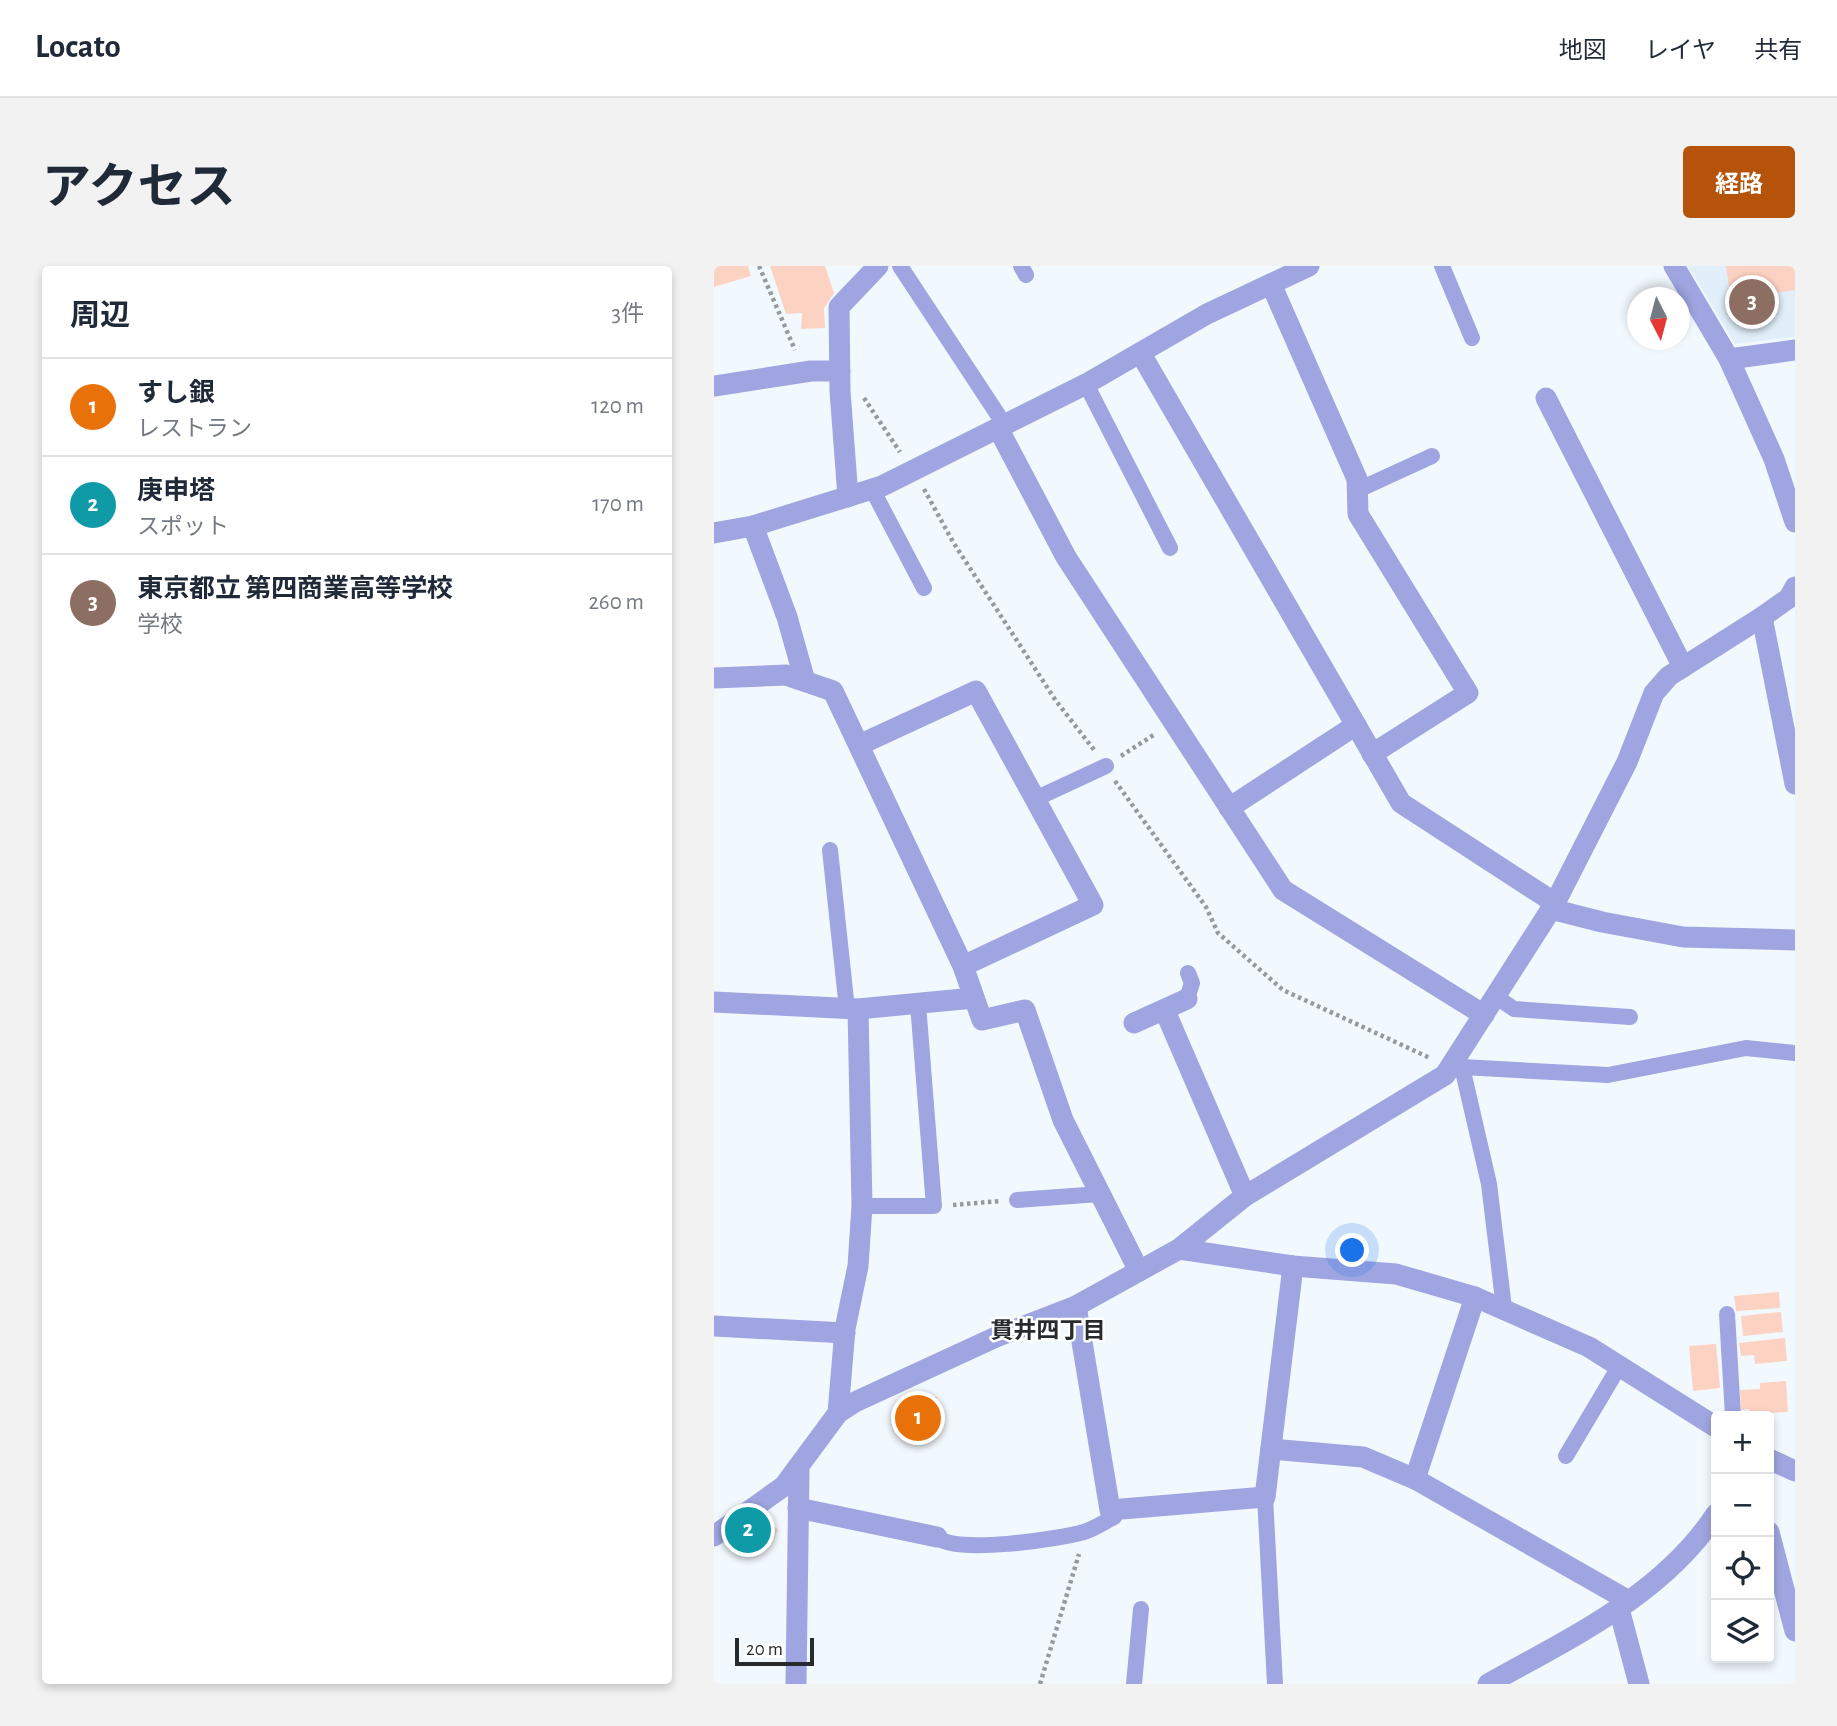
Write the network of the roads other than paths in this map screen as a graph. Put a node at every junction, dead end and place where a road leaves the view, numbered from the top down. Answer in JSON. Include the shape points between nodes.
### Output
{"nodes":[{"id":1,"x":878,"y":266,"type":"edge"},
{"id":2,"x":900,"y":266,"type":"edge"},
{"id":3,"x":1309,"y":266,"type":"edge"},
{"id":4,"x":1442,"y":266,"type":"edge"},
{"id":5,"x":1674,"y":266,"type":"edge"},
{"id":6,"x":1274,"y":277,"type":"edge"},
{"id":7,"x":1472,"y":338,"type":"dead end"},
{"id":8,"x":1795,"y":350,"type":"edge"},
{"id":9,"x":1141,"y":354,"type":"junction"},
{"id":10,"x":1728,"y":359,"type":"junction"},
{"id":11,"x":840,"y":368,"type":"junction"},
{"id":12,"x":1086,"y":384,"type":"junction"},
{"id":13,"x":714,"y":386,"type":"edge"},
{"id":14,"x":1546,"y":398,"type":"dead end"},
{"id":15,"x":1001,"y":426,"type":"junction"},
{"id":16,"x":1432,"y":456,"type":"dead end"},
{"id":17,"x":872,"y":489,"type":"junction"},
{"id":18,"x":1358,"y":490,"type":"junction"},
{"id":19,"x":848,"y":497,"type":"junction"},
{"id":20,"x":1795,"y":522,"type":"edge"},
{"id":21,"x":753,"y":526,"type":"junction"},
{"id":22,"x":714,"y":533,"type":"edge"},
{"id":23,"x":1170,"y":548,"type":"dead end"},
{"id":24,"x":1795,"y":587,"type":"edge"},
{"id":25,"x":924,"y":588,"type":"dead end"},
{"id":26,"x":1762,"y":617,"type":"junction"},
{"id":27,"x":1684,"y":667,"type":"junction"},
{"id":28,"x":714,"y":678,"type":"edge"},
{"id":29,"x":805,"y":681,"type":"junction"},
{"id":30,"x":1787,"y":701,"type":"edge"},
{"id":31,"x":1356,"y":725,"type":"junction"},
{"id":32,"x":859,"y":745,"type":"junction"},
{"id":33,"x":1372,"y":754,"type":"junction"},
{"id":34,"x":1106,"y":766,"type":"road end"},
{"id":35,"x":1795,"y":784,"type":"edge"},
{"id":36,"x":1035,"y":799,"type":"junction"},
{"id":37,"x":1229,"y":808,"type":"junction"},
{"id":38,"x":830,"y":850,"type":"dead end"},
{"id":39,"x":1553,"y":906,"type":"junction"},
{"id":40,"x":1795,"y":940,"type":"edge"},
{"id":41,"x":963,"y":966,"type":"junction"},
{"id":42,"x":1188,"y":973,"type":"dead end"},
{"id":43,"x":1495,"y":996,"type":"junction"},
{"id":44,"x":974,"y":998,"type":"junction"},
{"id":45,"x":1187,"y":999,"type":"joint"},
{"id":46,"x":714,"y":1002,"type":"edge"},
{"id":47,"x":918,"y":1004,"type":"junction"},
{"id":48,"x":852,"y":1009,"type":"junction"},
{"id":49,"x":1165,"y":1011,"type":"junction"},
{"id":50,"x":1484,"y":1015,"type":"junction"},
{"id":51,"x":1630,"y":1017,"type":"dead end"},
{"id":52,"x":1134,"y":1023,"type":"dead end"},
{"id":53,"x":1795,"y":1053,"type":"edge"},
{"id":54,"x":1455,"y":1066,"type":"junction"},
{"id":55,"x":1100,"y":1194,"type":"junction"},
{"id":56,"x":1245,"y":1196,"type":"junction"},
{"id":57,"x":1017,"y":1200,"type":"road end"},
{"id":58,"x":862,"y":1206,"type":"junction"},
{"id":59,"x":1179,"y":1249,"type":"junction"},
{"id":60,"x":1293,"y":1266,"type":"junction"},
{"id":61,"x":1139,"y":1271,"type":"junction"},
{"id":62,"x":1475,"y":1297,"type":"junction"},
{"id":63,"x":1076,"y":1306,"type":"junction"},
{"id":64,"x":1504,"y":1308,"type":"junction"},
{"id":65,"x":1727,"y":1314,"type":"dead end"},
{"id":66,"x":714,"y":1326,"type":"edge"},
{"id":67,"x":845,"y":1333,"type":"junction"},
{"id":68,"x":1620,"y":1365,"type":"junction"},
{"id":69,"x":1733,"y":1411,"type":"edge"},
{"id":70,"x":838,"y":1413,"type":"junction"},
{"id":71,"x":1711,"y":1424,"type":"edge"},
{"id":72,"x":1271,"y":1449,"type":"junction"},
{"id":73,"x":1566,"y":1456,"type":"dead end"},
{"id":74,"x":1774,"y":1461,"type":"edge"},
{"id":75,"x":799,"y":1470,"type":"junction"},
{"id":76,"x":1795,"y":1471,"type":"edge"},
{"id":77,"x":1415,"y":1479,"type":"junction"},
{"id":78,"x":1265,"y":1497,"type":"junction"},
{"id":79,"x":798,"y":1508,"type":"junction"},
{"id":80,"x":1115,"y":1510,"type":"junction"},
{"id":81,"x":1711,"y":1522,"type":"edge"},
{"id":82,"x":714,"y":1536,"type":"edge"},
{"id":83,"x":937,"y":1537,"type":"joint"},
{"id":84,"x":1770,"y":1537,"type":"edge"},
{"id":85,"x":1624,"y":1605,"type":"junction"},
{"id":86,"x":1141,"y":1609,"type":"dead end"},
{"id":87,"x":1795,"y":1632,"type":"edge"},
{"id":88,"x":796,"y":1684,"type":"edge"},
{"id":89,"x":1134,"y":1684,"type":"edge"},
{"id":90,"x":1275,"y":1684,"type":"edge"},
{"id":91,"x":1488,"y":1684,"type":"edge"},
{"id":92,"x":1639,"y":1684,"type":"edge"}],
"edges":[{"from":1,"to":11,"type":"street","via":[[839,307]]},
{"from":2,"to":15,"type":"lane"},
{"from":3,"to":6,"type":"street"},
{"from":4,"to":7,"type":"lane"},
{"from":5,"to":10,"type":"street"},
{"from":6,"to":9,"type":"street"},
{"from":6,"to":18,"type":"street"},
{"from":8,"to":10,"type":"street"},
{"from":9,"to":12,"type":"street"},
{"from":9,"to":31,"type":"street"},
{"from":10,"to":20,"type":"street","via":[[1774,459]]},
{"from":11,"to":13,"type":"street"},
{"from":11,"to":19,"type":"street"},
{"from":12,"to":15,"type":"street"},
{"from":12,"to":23,"type":"lane"},
{"from":14,"to":27,"type":"street"},
{"from":15,"to":17,"type":"street"},
{"from":15,"to":37,"type":"street","via":[[1066,558]]},
{"from":16,"to":18,"type":"lane"},
{"from":17,"to":19,"type":"street"},
{"from":17,"to":25,"type":"lane"},
{"from":18,"to":33,"type":"street","via":[[1358,514],[1468,693]]},
{"from":19,"to":21,"type":"street"},
{"from":21,"to":22,"type":"street"},
{"from":21,"to":29,"type":"street"},
{"from":24,"to":26,"type":"street"},
{"from":26,"to":27,"type":"street"},
{"from":26,"to":30,"type":"street"},
{"from":27,"to":39,"type":"street","via":[[1654,693],[1627,762]]},
{"from":28,"to":29,"type":"street","via":[[786,675]]},
{"from":29,"to":32,"type":"street","via":[[833,691]]},
{"from":30,"to":35,"type":"street"},
{"from":31,"to":33,"type":"street"},
{"from":31,"to":37,"type":"street"},
{"from":32,"to":36,"type":"street","via":[[976,691]]},
{"from":32,"to":41,"type":"street"},
{"from":33,"to":39,"type":"street","via":[[1401,803]]},
{"from":34,"to":36,"type":"lane"},
{"from":36,"to":41,"type":"street","via":[[1093,905]]},
{"from":37,"to":50,"type":"street","via":[[1283,890]]},
{"from":38,"to":48,"type":"lane"},
{"from":39,"to":40,"type":"street","via":[[1602,922],[1683,937]]},
{"from":39,"to":43,"type":"street"},
{"from":41,"to":44,"type":"street"},
{"from":42,"to":45,"type":"lane","via":[[1192,984]]},
{"from":43,"to":50,"type":"street"},
{"from":43,"to":51,"type":"lane","via":[[1514,1009]]},
{"from":44,"to":47,"type":"street"},
{"from":44,"to":55,"type":"street","via":[[982,1020],[1025,1010],[1063,1120]]},
{"from":45,"to":49,"type":"street"},
{"from":46,"to":48,"type":"street"},
{"from":47,"to":48,"type":"street"},
{"from":47,"to":58,"type":"lane","via":[[934,1206]]},
{"from":48,"to":58,"type":"street"},
{"from":49,"to":52,"type":"street"},
{"from":49,"to":56,"type":"street"},
{"from":50,"to":54,"type":"street"},
{"from":53,"to":54,"type":"lane","via":[[1746,1048],[1608,1075]]},
{"from":54,"to":56,"type":"street"},
{"from":54,"to":64,"type":"lane","via":[[1489,1184]]},
{"from":55,"to":57,"type":"lane"},
{"from":55,"to":61,"type":"street"},
{"from":56,"to":59,"type":"street"},
{"from":58,"to":67,"type":"street","via":[[858,1266]]},
{"from":59,"to":60,"type":"street"},
{"from":59,"to":61,"type":"street"},
{"from":60,"to":62,"type":"street","via":[[1396,1274]]},
{"from":60,"to":72,"type":"street"},
{"from":61,"to":63,"type":"street"},
{"from":62,"to":64,"type":"street"},
{"from":62,"to":77,"type":"street"},
{"from":63,"to":70,"type":"street","via":[[996,1336]]},
{"from":63,"to":80,"type":"street","via":[[1110,1510]]},
{"from":64,"to":68,"type":"street"},
{"from":65,"to":69,"type":"lane"},
{"from":66,"to":67,"type":"street"},
{"from":67,"to":70,"type":"street"},
{"from":68,"to":71,"type":"street"},
{"from":68,"to":73,"type":"lane"},
{"from":70,"to":75,"type":"street"},
{"from":72,"to":77,"type":"street","via":[[1363,1457]]},
{"from":72,"to":78,"type":"street"},
{"from":74,"to":76,"type":"street"},
{"from":75,"to":79,"type":"street"},
{"from":75,"to":82,"type":"street"},
{"from":77,"to":85,"type":"street"},
{"from":78,"to":80,"type":"street"},
{"from":78,"to":90,"type":"lane"},
{"from":79,"to":83,"type":"street"},
{"from":79,"to":88,"type":"street"},
{"from":80,"to":83,"type":"lane","via":[[1114,1517],[1085,1532],[966,1547]]},
{"from":81,"to":85,"type":"street","via":[[1700,1539]]},
{"from":84,"to":87,"type":"street"},
{"from":85,"to":91,"type":"street"},
{"from":85,"to":92,"type":"street"},
{"from":86,"to":89,"type":"lane"}]}
